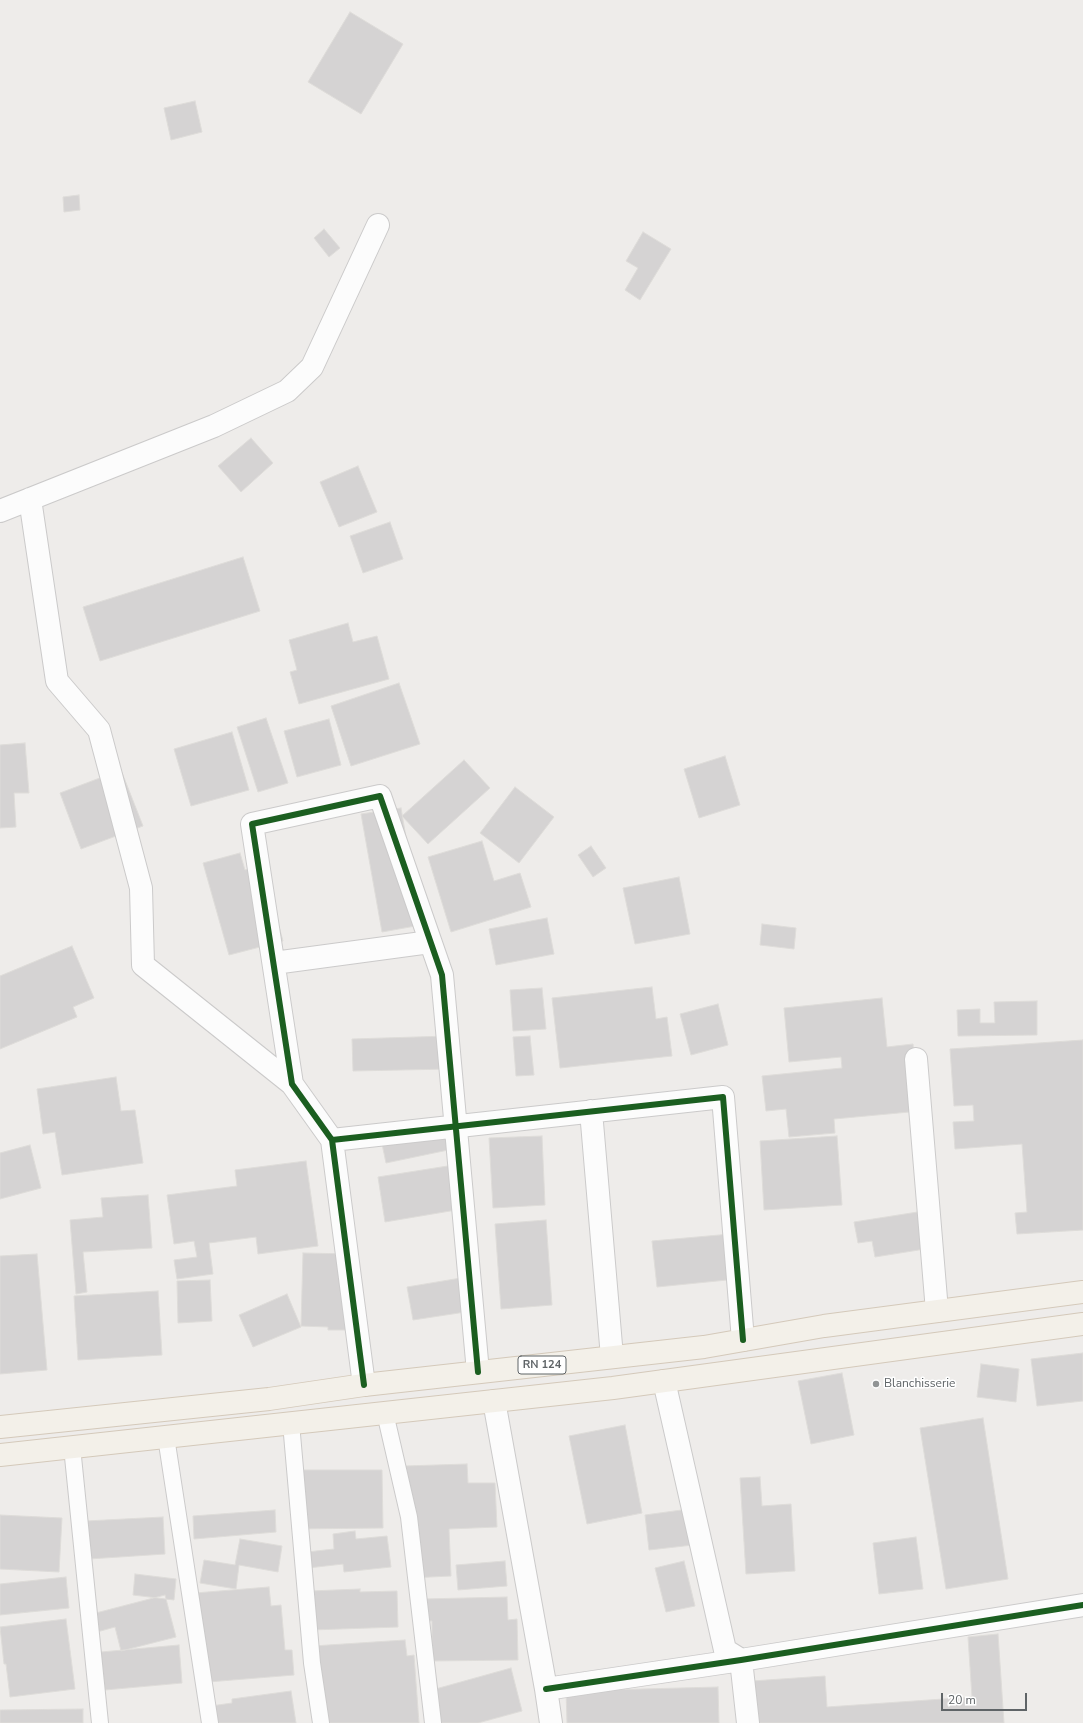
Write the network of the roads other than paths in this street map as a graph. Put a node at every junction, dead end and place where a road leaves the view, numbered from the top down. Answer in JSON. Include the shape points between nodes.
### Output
{"nodes":[{"id":1,"x":378,"y":225,"type":"dead end"},
{"id":2,"x":30,"y":499,"type":"junction"},
{"id":3,"x":0,"y":511,"type":"edge"},
{"id":4,"x":430,"y":942,"type":"junction"},
{"id":5,"x":274,"y":963,"type":"junction"},
{"id":6,"x":916,"y":1059,"type":"dead end"},
{"id":7,"x":292,"y":1084,"type":"junction"},
{"id":8,"x":591,"y":1111,"type":"junction"},
{"id":9,"x":455,"y":1126,"type":"junction"},
{"id":10,"x":332,"y":1140,"type":"junction"},
{"id":11,"x":1083,"y":1292,"type":"edge"},
{"id":12,"x":937,"y":1311,"type":"junction"},
{"id":13,"x":1083,"y":1324,"type":"edge"},
{"id":14,"x":743,"y":1340,"type":"junction"},
{"id":15,"x":612,"y":1357,"type":"junction"},
{"id":16,"x":478,"y":1372,"type":"junction"},
{"id":17,"x":664,"y":1381,"type":"junction"},
{"id":18,"x":364,"y":1384,"type":"junction"},
{"id":19,"x":494,"y":1401,"type":"junction"},
{"id":20,"x":385,"y":1413,"type":"junction"},
{"id":21,"x":291,"y":1423,"type":"junction"},
{"id":22,"x":0,"y":1427,"type":"edge"},
{"id":23,"x":166,"y":1437,"type":"junction"},
{"id":24,"x":72,"y":1448,"type":"junction"},
{"id":25,"x":0,"y":1455,"type":"edge"},
{"id":26,"x":1083,"y":1605,"type":"edge"},
{"id":27,"x":741,"y":1660,"type":"junction"},
{"id":28,"x":546,"y":1689,"type":"junction"},
{"id":29,"x":100,"y":1723,"type":"edge"},
{"id":30,"x":210,"y":1723,"type":"edge"},
{"id":31,"x":321,"y":1723,"type":"edge"},
{"id":32,"x":433,"y":1723,"type":"edge"},
{"id":33,"x":551,"y":1723,"type":"edge"},
{"id":34,"x":748,"y":1723,"type":"edge"}],
"edges":[{"from":1,"to":2,"type":"street","via":[[312,367],[287,391],[214,426]]},
{"from":2,"to":3,"type":"street"},
{"from":2,"to":7,"type":"street","via":[[56,681],[99,730],[141,888],[143,965]]},
{"from":4,"to":5,"type":"street"},
{"from":4,"to":5,"type":"street","via":[[380,796],[252,824]]},
{"from":4,"to":9,"type":"street","via":[[442,975]]},
{"from":5,"to":7,"type":"street"},
{"from":6,"to":12,"type":"street"},
{"from":7,"to":10,"type":"street"},
{"from":8,"to":9,"type":"street"},
{"from":8,"to":14,"type":"street","via":[[723,1097]]},
{"from":8,"to":15,"type":"street"},
{"from":9,"to":10,"type":"street"},
{"from":9,"to":16,"type":"street"},
{"from":10,"to":18,"type":"street"},
{"from":11,"to":12,"type":"main road","number":"RN 124"},
{"from":12,"to":14,"type":"main road","number":"RN 124"},
{"from":13,"to":17,"type":"main road"},
{"from":14,"to":15,"type":"main road","number":"RN 124"},
{"from":15,"to":16,"type":"main road","number":"RN 124"},
{"from":16,"to":18,"type":"main road","number":"RN 124"},
{"from":17,"to":19,"type":"main road"},
{"from":17,"to":27,"type":"street","via":[[725,1650]]},
{"from":18,"to":22,"type":"main road","number":"RN 124","via":[[269,1399]]},
{"from":19,"to":20,"type":"main road"},
{"from":19,"to":28,"type":"street"},
{"from":20,"to":21,"type":"main road"},
{"from":20,"to":32,"type":"lane","via":[[409,1517]]},
{"from":21,"to":23,"type":"main road"},
{"from":21,"to":31,"type":"lane","via":[[312,1663]]},
{"from":23,"to":24,"type":"main road"},
{"from":23,"to":30,"type":"lane"},
{"from":24,"to":25,"type":"main road"},
{"from":24,"to":29,"type":"lane"},
{"from":26,"to":27,"type":"street"},
{"from":27,"to":28,"type":"street"},
{"from":27,"to":34,"type":"street"},
{"from":28,"to":33,"type":"street"}]}
